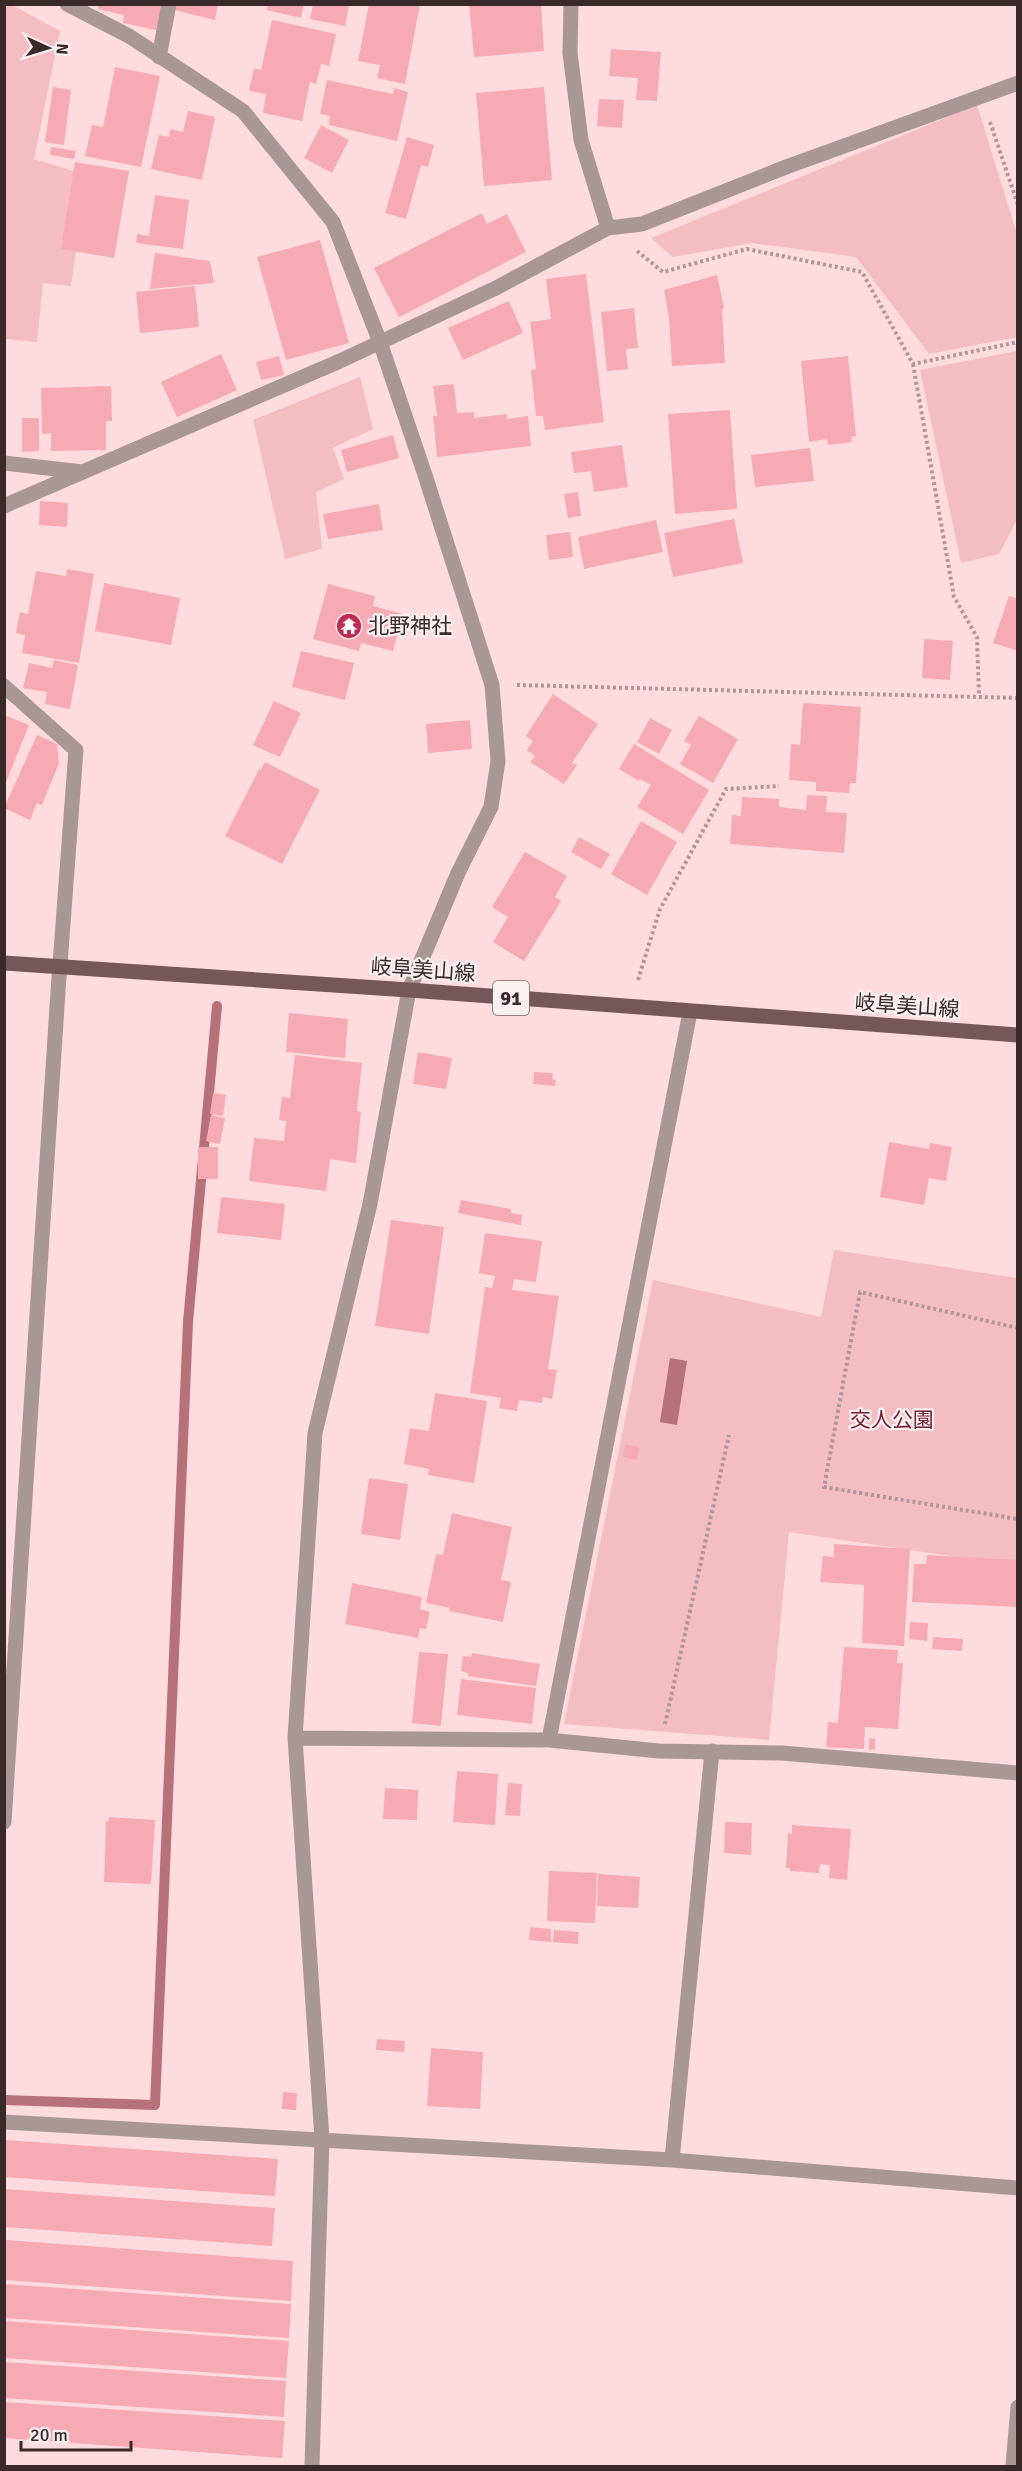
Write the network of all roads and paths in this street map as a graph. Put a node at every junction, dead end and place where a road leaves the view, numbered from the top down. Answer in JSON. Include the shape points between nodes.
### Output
{"nodes":[{"id":1,"x":67,"y":4,"type":"edge"},
{"id":2,"x":169,"y":4,"type":"edge"},
{"id":3,"x":571,"y":4,"type":"edge"},
{"id":4,"x":159,"y":57,"type":"junction"},
{"id":5,"x":1017,"y":83,"type":"edge"},
{"id":6,"x":982,"y":95,"type":"junction"},
{"id":7,"x":1017,"y":205,"type":"edge"},
{"id":8,"x":608,"y":228,"type":"junction"},
{"id":9,"x":380,"y":342,"type":"junction"},
{"id":10,"x":1017,"y":342,"type":"edge"},
{"id":11,"x":913,"y":364,"type":"junction"},
{"id":12,"x":4,"y":463,"type":"edge"},
{"id":13,"x":82,"y":472,"type":"junction"},
{"id":14,"x":4,"y":506,"type":"edge"},
{"id":15,"x":492,"y":685,"type":"junction"},
{"id":16,"x":4,"y":686,"type":"edge"},
{"id":17,"x":979,"y":695,"type":"junction"},
{"id":18,"x":1017,"y":698,"type":"edge"},
{"id":19,"x":779,"y":786,"type":"dead end"},
{"id":20,"x":4,"y":963,"type":"edge"},
{"id":21,"x":60,"y":967,"type":"junction"},
{"id":22,"x":409,"y":990,"type":"junction"},
{"id":23,"x":630,"y":1007,"type":"junction"},
{"id":24,"x":690,"y":1012,"type":"junction"},
{"id":25,"x":1017,"y":1035,"type":"edge"},
{"id":26,"x":1017,"y":1328,"type":"edge"},
{"id":27,"x":729,"y":1435,"type":"dead end"},
{"id":28,"x":1017,"y":1519,"type":"edge"},
{"id":29,"x":295,"y":1738,"type":"junction"},
{"id":30,"x":549,"y":1740,"type":"junction"},
{"id":31,"x":712,"y":1750,"type":"junction"},
{"id":32,"x":658,"y":1751,"type":"junction"},
{"id":33,"x":1017,"y":1773,"type":"edge"},
{"id":34,"x":4,"y":1822,"type":"edge"},
{"id":35,"x":4,"y":2122,"type":"edge"},
{"id":36,"x":322,"y":2139,"type":"junction"},
{"id":37,"x":672,"y":2160,"type":"junction"},
{"id":38,"x":1017,"y":2188,"type":"edge"},
{"id":39,"x":1017,"y":2407,"type":"edge"},
{"id":40,"x":312,"y":2466,"type":"edge"},
{"id":41,"x":1013,"y":2466,"type":"edge"}],
"edges":[{"from":1,"to":4,"type":"street","via":[[129,36]]},
{"from":2,"to":4,"type":"street"},
{"from":3,"to":8,"type":"street","via":[[570,53],[581,140]]},
{"from":4,"to":9,"type":"street","via":[[243,111],[333,222]]},
{"from":5,"to":6,"type":"street"},
{"from":6,"to":7,"type":"path"},
{"from":6,"to":8,"type":"street","via":[[642,224]]},
{"from":8,"to":9,"type":"street","via":[[496,288]]},
{"from":8,"to":11,"type":"path","via":[[663,272],[747,249],[861,272]]},
{"from":9,"to":13,"type":"street"},
{"from":9,"to":15,"type":"street"},
{"from":10,"to":11,"type":"path"},
{"from":11,"to":17,"type":"path","via":[[954,597],[977,638]]},
{"from":12,"to":13,"type":"street"},
{"from":13,"to":14,"type":"street"},
{"from":15,"to":17,"type":"path"},
{"from":15,"to":22,"type":"street","via":[[498,761],[491,807],[458,873]]},
{"from":16,"to":21,"type":"street","via":[[76,750]]},
{"from":17,"to":18,"type":"path"},
{"from":19,"to":23,"type":"path","via":[[726,789],[660,909]]},
{"from":20,"to":21,"type":"main road","name":"岐阜美山線","number":"91"},
{"from":21,"to":22,"type":"main road","name":"岐阜美山線","number":"91"},
{"from":21,"to":34,"type":"street"},
{"from":22,"to":23,"type":"main road","name":"岐阜美山線","number":"91"},
{"from":22,"to":29,"type":"street","via":[[370,1204],[315,1433]]},
{"from":23,"to":24,"type":"main road","name":"岐阜美山線","number":"91"},
{"from":24,"to":25,"type":"main road","name":"岐阜美山線","number":"91"},
{"from":24,"to":30,"type":"street"},
{"from":26,"to":28,"type":"path","via":[[860,1292],[824,1487]]},
{"from":27,"to":32,"type":"path"},
{"from":29,"to":30,"type":"street"},
{"from":29,"to":36,"type":"street"},
{"from":30,"to":32,"type":"street"},
{"from":31,"to":32,"type":"street"},
{"from":31,"to":33,"type":"street"},
{"from":31,"to":37,"type":"street"},
{"from":35,"to":36,"type":"street"},
{"from":36,"to":37,"type":"street"},
{"from":36,"to":40,"type":"street"},
{"from":37,"to":38,"type":"street"},
{"from":39,"to":41,"type":"street"}]}
